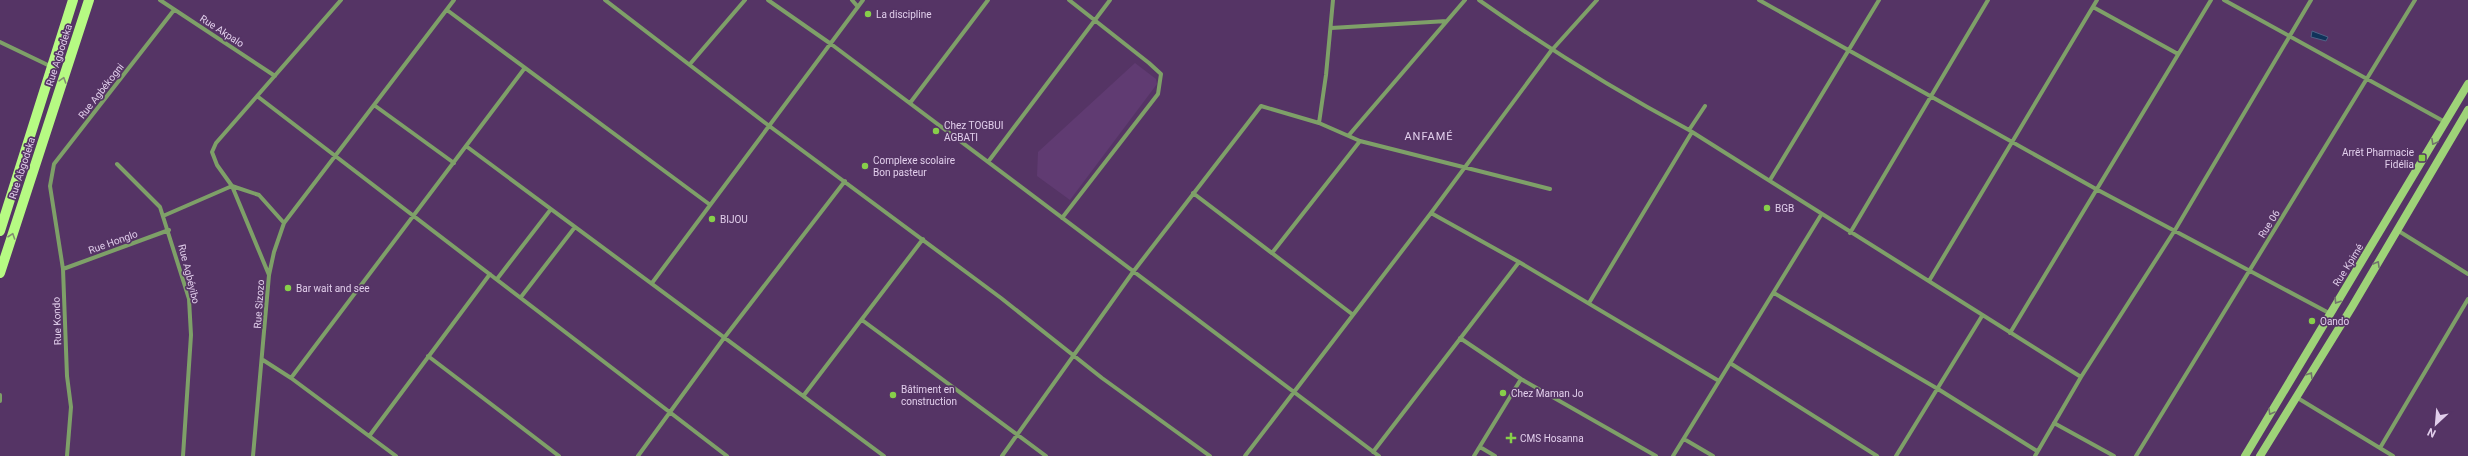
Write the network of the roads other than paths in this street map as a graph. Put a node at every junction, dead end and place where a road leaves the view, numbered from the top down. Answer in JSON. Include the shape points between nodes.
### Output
{"nodes":[{"id":1,"x":73,"y":0,"type":"edge"},
{"id":2,"x":89,"y":0,"type":"edge"},
{"id":3,"x":160,"y":0,"type":"edge"},
{"id":4,"x":341,"y":0,"type":"edge"},
{"id":5,"x":454,"y":0,"type":"edge"},
{"id":6,"x":605,"y":0,"type":"edge"},
{"id":7,"x":615,"y":0,"type":"edge"},
{"id":8,"x":745,"y":0,"type":"edge"},
{"id":9,"x":768,"y":0,"type":"edge"},
{"id":10,"x":852,"y":0,"type":"edge"},
{"id":11,"x":863,"y":0,"type":"edge"},
{"id":12,"x":988,"y":0,"type":"edge"},
{"id":13,"x":1069,"y":0,"type":"edge"},
{"id":14,"x":1110,"y":0,"type":"edge"},
{"id":15,"x":1333,"y":0,"type":"edge"},
{"id":16,"x":1465,"y":0,"type":"edge"},
{"id":17,"x":1479,"y":0,"type":"edge"},
{"id":18,"x":1597,"y":0,"type":"edge"},
{"id":19,"x":1760,"y":0,"type":"edge"},
{"id":20,"x":1879,"y":0,"type":"edge"},
{"id":21,"x":1988,"y":0,"type":"edge"},
{"id":22,"x":2097,"y":0,"type":"edge"},
{"id":23,"x":2211,"y":0,"type":"edge"},
{"id":24,"x":2224,"y":0,"type":"edge"},
{"id":25,"x":2311,"y":0,"type":"edge"},
{"id":26,"x":2415,"y":0,"type":"edge"},
{"id":27,"x":612,"y":5,"type":"junction"},
{"id":28,"x":858,"y":7,"type":"junction"},
{"id":29,"x":2093,"y":7,"type":"junction"},
{"id":30,"x":174,"y":10,"type":"junction"},
{"id":31,"x":447,"y":10,"type":"junction"},
{"id":32,"x":1095,"y":20,"type":"junction"},
{"id":33,"x":1447,"y":22,"type":"junction"},
{"id":34,"x":1331,"y":28,"type":"junction"},
{"id":35,"x":2290,"y":36,"type":"junction"},
{"id":36,"x":0,"y":42,"type":"edge"},
{"id":37,"x":831,"y":44,"type":"junction"},
{"id":38,"x":1551,"y":51,"type":"junction"},
{"id":39,"x":1850,"y":51,"type":"junction"},
{"id":40,"x":2178,"y":54,"type":"junction"},
{"id":41,"x":690,"y":64,"type":"junction"},
{"id":42,"x":52,"y":67,"type":"junction"},
{"id":43,"x":524,"y":69,"type":"junction"},
{"id":44,"x":275,"y":76,"type":"junction"},
{"id":45,"x":2368,"y":79,"type":"junction"},
{"id":46,"x":2468,"y":84,"type":"edge"},
{"id":47,"x":257,"y":96,"type":"junction"},
{"id":48,"x":1931,"y":97,"type":"junction"},
{"id":49,"x":910,"y":103,"type":"junction"},
{"id":50,"x":374,"y":105,"type":"junction"},
{"id":51,"x":1705,"y":106,"type":"dead end"},
{"id":52,"x":38,"y":110,"type":"joint"},
{"id":53,"x":2468,"y":110,"type":"edge"},
{"id":54,"x":51,"y":117,"type":"joint"},
{"id":55,"x":2445,"y":122,"type":"junction"},
{"id":56,"x":1319,"y":123,"type":"junction"},
{"id":57,"x":768,"y":125,"type":"junction"},
{"id":58,"x":1691,"y":131,"type":"junction"},
{"id":59,"x":1348,"y":135,"type":"junction"},
{"id":60,"x":1360,"y":141,"type":"junction"},
{"id":61,"x":2011,"y":142,"type":"junction"},
{"id":62,"x":466,"y":146,"type":"junction"},
{"id":63,"x":335,"y":158,"type":"junction"},
{"id":64,"x":988,"y":162,"type":"junction"},
{"id":65,"x":454,"y":163,"type":"junction"},
{"id":66,"x":117,"y":164,"type":"dead end"},
{"id":67,"x":1463,"y":168,"type":"junction"},
{"id":68,"x":1770,"y":180,"type":"junction"},
{"id":69,"x":845,"y":181,"type":"junction"},
{"id":70,"x":50,"y":186,"type":"joint"},
{"id":71,"x":232,"y":186,"type":"junction"},
{"id":72,"x":1550,"y":189,"type":"dead end"},
{"id":73,"x":2096,"y":189,"type":"junction"},
{"id":74,"x":1193,"y":193,"type":"junction"},
{"id":75,"x":709,"y":204,"type":"junction"},
{"id":76,"x":551,"y":209,"type":"junction"},
{"id":77,"x":1431,"y":213,"type":"junction"},
{"id":78,"x":416,"y":215,"type":"junction"},
{"id":79,"x":1821,"y":215,"type":"junction"},
{"id":80,"x":163,"y":216,"type":"junction"},
{"id":81,"x":1062,"y":218,"type":"junction"},
{"id":82,"x":284,"y":223,"type":"junction"},
{"id":83,"x":575,"y":227,"type":"junction"},
{"id":84,"x":169,"y":230,"type":"junction"},
{"id":85,"x":2175,"y":230,"type":"junction"},
{"id":86,"x":2398,"y":230,"type":"junction"},
{"id":87,"x":0,"y":231,"type":"edge"},
{"id":88,"x":1850,"y":233,"type":"junction"},
{"id":89,"x":923,"y":239,"type":"junction"},
{"id":90,"x":1272,"y":253,"type":"junction"},
{"id":91,"x":1519,"y":262,"type":"junction"},
{"id":92,"x":63,"y":268,"type":"junction"},
{"id":93,"x":2249,"y":271,"type":"junction"},
{"id":94,"x":1133,"y":272,"type":"junction"},
{"id":95,"x":0,"y":273,"type":"edge"},
{"id":96,"x":490,"y":274,"type":"junction"},
{"id":97,"x":2468,"y":274,"type":"edge"},
{"id":98,"x":269,"y":275,"type":"junction"},
{"id":99,"x":498,"y":279,"type":"junction"},
{"id":100,"x":1928,"y":281,"type":"junction"},
{"id":101,"x":652,"y":283,"type":"junction"},
{"id":102,"x":1774,"y":293,"type":"junction"},
{"id":103,"x":521,"y":298,"type":"junction"},
{"id":104,"x":2468,"y":299,"type":"edge"},
{"id":105,"x":1589,"y":303,"type":"junction"},
{"id":106,"x":1352,"y":314,"type":"junction"},
{"id":107,"x":2329,"y":314,"type":"junction"},
{"id":108,"x":1982,"y":316,"type":"junction"},
{"id":109,"x":862,"y":320,"type":"junction"},
{"id":110,"x":2010,"y":333,"type":"junction"},
{"id":111,"x":724,"y":338,"type":"junction"},
{"id":112,"x":1460,"y":338,"type":"junction"},
{"id":113,"x":1074,"y":355,"type":"junction"},
{"id":114,"x":428,"y":356,"type":"junction"},
{"id":115,"x":263,"y":360,"type":"junction"},
{"id":116,"x":1730,"y":363,"type":"junction"},
{"id":117,"x":2081,"y":377,"type":"junction"},
{"id":118,"x":292,"y":378,"type":"junction"},
{"id":119,"x":1521,"y":379,"type":"junction"},
{"id":120,"x":1720,"y":381,"type":"junction"},
{"id":121,"x":1938,"y":389,"type":"junction"},
{"id":122,"x":1294,"y":392,"type":"junction"},
{"id":123,"x":0,"y":395,"type":"edge"},
{"id":124,"x":804,"y":395,"type":"junction"},
{"id":125,"x":2296,"y":397,"type":"junction"},
{"id":126,"x":0,"y":401,"type":"edge"},
{"id":127,"x":671,"y":413,"type":"junction"},
{"id":128,"x":2054,"y":423,"type":"junction"},
{"id":129,"x":370,"y":435,"type":"junction"},
{"id":130,"x":1019,"y":435,"type":"junction"},
{"id":131,"x":1684,"y":439,"type":"junction"},
{"id":132,"x":1480,"y":447,"type":"junction"},
{"id":133,"x":2380,"y":448,"type":"junction"},
{"id":134,"x":2037,"y":451,"type":"junction"},
{"id":135,"x":1373,"y":452,"type":"junction"},
{"id":136,"x":67,"y":456,"type":"edge"},
{"id":137,"x":183,"y":456,"type":"edge"},
{"id":138,"x":253,"y":456,"type":"edge"},
{"id":139,"x":396,"y":456,"type":"edge"},
{"id":140,"x":559,"y":456,"type":"edge"},
{"id":141,"x":638,"y":456,"type":"edge"},
{"id":142,"x":727,"y":456,"type":"edge"},
{"id":143,"x":884,"y":456,"type":"edge"},
{"id":144,"x":1002,"y":456,"type":"edge"},
{"id":145,"x":1046,"y":456,"type":"edge"},
{"id":146,"x":1210,"y":456,"type":"edge"},
{"id":147,"x":1245,"y":456,"type":"edge"},
{"id":148,"x":1379,"y":456,"type":"edge"},
{"id":149,"x":1474,"y":456,"type":"edge"},
{"id":150,"x":1495,"y":456,"type":"edge"},
{"id":151,"x":1656,"y":456,"type":"edge"},
{"id":152,"x":1673,"y":456,"type":"edge"},
{"id":153,"x":1713,"y":456,"type":"edge"},
{"id":154,"x":1877,"y":456,"type":"edge"},
{"id":155,"x":1896,"y":456,"type":"edge"},
{"id":156,"x":2035,"y":456,"type":"edge"},
{"id":157,"x":2114,"y":456,"type":"edge"},
{"id":158,"x":2136,"y":456,"type":"edge"},
{"id":159,"x":2245,"y":456,"type":"edge"},
{"id":160,"x":2260,"y":456,"type":"edge"},
{"id":161,"x":2393,"y":456,"type":"edge"}],
"edges":[{"from":1,"to":42,"type":"main road","name":"Rue Agbodeka"},
{"from":54,"to":2,"type":"main road","name":"Rue Agbodeka","one_way":true},
{"from":3,"to":30,"type":"street","name":"Rue Akpalo"},
{"from":4,"to":44,"type":"street"},
{"from":5,"to":31,"type":"street"},
{"from":6,"to":27,"type":"street"},
{"from":7,"to":27,"type":"street"},
{"from":8,"to":41,"type":"street"},
{"from":9,"to":37,"type":"street"},
{"from":10,"to":28,"type":"street"},
{"from":11,"to":28,"type":"street"},
{"from":12,"to":49,"type":"street"},
{"from":13,"to":32,"type":"street"},
{"from":14,"to":32,"type":"street"},
{"from":15,"to":34,"type":"street"},
{"from":16,"to":33,"type":"street"},
{"from":17,"to":38,"type":"street"},
{"from":18,"to":38,"type":"street"},
{"from":19,"to":39,"type":"street"},
{"from":20,"to":39,"type":"street"},
{"from":21,"to":48,"type":"street"},
{"from":22,"to":29,"type":"street"},
{"from":23,"to":40,"type":"street"},
{"from":24,"to":35,"type":"street"},
{"from":25,"to":35,"type":"street"},
{"from":26,"to":45,"type":"street","name":"Rue 06"},
{"from":27,"to":41,"type":"street"},
{"from":28,"to":37,"type":"street"},
{"from":29,"to":40,"type":"street"},
{"from":29,"to":61,"type":"street"},
{"from":30,"to":44,"type":"street","name":"Rue Akpalo"},
{"from":30,"to":70,"type":"street","name":"Rue Agbékogni","via":[[54,164]]},
{"from":31,"to":43,"type":"street"},
{"from":31,"to":50,"type":"street"},
{"from":32,"to":64,"type":"street"},
{"from":32,"to":81,"type":"street","via":[[1161,74],[1161,83],[1158,94]]},
{"from":33,"to":34,"type":"street"},
{"from":33,"to":59,"type":"street"},
{"from":34,"to":56,"type":"street"},
{"from":35,"to":45,"type":"street"},
{"from":35,"to":85,"type":"street"},
{"from":36,"to":42,"type":"street"},
{"from":37,"to":49,"type":"street"},
{"from":37,"to":57,"type":"street"},
{"from":38,"to":58,"type":"street","via":[[1632,100]]},
{"from":38,"to":67,"type":"street"},
{"from":39,"to":48,"type":"street"},
{"from":39,"to":68,"type":"street"},
{"from":40,"to":73,"type":"street"},
{"from":41,"to":57,"type":"street"},
{"from":42,"to":52,"type":"main road","name":"Rue Agbodeka"},
{"from":43,"to":62,"type":"street"},
{"from":43,"to":75,"type":"street"},
{"from":44,"to":47,"type":"street"},
{"from":45,"to":55,"type":"street"},
{"from":45,"to":93,"type":"street","name":"Rue 06"},
{"from":46,"to":55,"type":"main road","name":"Rue Kpimé"},
{"from":47,"to":63,"type":"street"},
{"from":47,"to":71,"type":"street","name":"Rue Sizozo","via":[[216,143],[212,152],[214,160]]},
{"from":48,"to":61,"type":"street"},
{"from":48,"to":88,"type":"street"},
{"from":49,"to":64,"type":"street"},
{"from":50,"to":63,"type":"street"},
{"from":50,"to":65,"type":"street"},
{"from":51,"to":58,"type":"street"},
{"from":52,"to":87,"type":"main road","name":"Rue Abgodeka"},
{"from":53,"to":86,"type":"main road"},
{"from":95,"to":54,"type":"main road","name":"Rue Abgodeka","one_way":true},
{"from":55,"to":107,"type":"main road","name":"Rue Kpimé","one_way":true,"via":[[2387,222]]},
{"from":56,"to":59,"type":"street"},
{"from":56,"to":74,"type":"street","via":[[1261,106]]},
{"from":57,"to":69,"type":"street"},
{"from":57,"to":75,"type":"street"},
{"from":58,"to":68,"type":"street"},
{"from":58,"to":105,"type":"street"},
{"from":59,"to":60,"type":"street"},
{"from":60,"to":67,"type":"street"},
{"from":60,"to":90,"type":"street"},
{"from":61,"to":73,"type":"street"},
{"from":61,"to":100,"type":"street"},
{"from":62,"to":65,"type":"street"},
{"from":62,"to":76,"type":"street"},
{"from":63,"to":78,"type":"street"},
{"from":63,"to":82,"type":"street"},
{"from":64,"to":81,"type":"street"},
{"from":65,"to":78,"type":"street"},
{"from":66,"to":80,"type":"street","name":"Rue Agbéyibo","via":[[160,207]]},
{"from":67,"to":72,"type":"street"},
{"from":67,"to":77,"type":"street"},
{"from":68,"to":79,"type":"street"},
{"from":69,"to":89,"type":"street"},
{"from":69,"to":111,"type":"street"},
{"from":70,"to":92,"type":"street","name":"Rue Kondo"},
{"from":71,"to":80,"type":"street"},
{"from":71,"to":82,"type":"street","via":[[259,195]]},
{"from":71,"to":98,"type":"street","name":"Rue Sizozo"},
{"from":73,"to":85,"type":"street"},
{"from":73,"to":110,"type":"street"},
{"from":74,"to":90,"type":"street"},
{"from":74,"to":94,"type":"street"},
{"from":75,"to":101,"type":"street"},
{"from":76,"to":83,"type":"street"},
{"from":76,"to":99,"type":"street"},
{"from":77,"to":91,"type":"street"},
{"from":77,"to":106,"type":"street"},
{"from":78,"to":96,"type":"street"},
{"from":78,"to":118,"type":"street"},
{"from":79,"to":88,"type":"street"},
{"from":79,"to":102,"type":"street"},
{"from":80,"to":84,"type":"street","name":"Rue Agbéyibo"},
{"from":81,"to":94,"type":"street"},
{"from":82,"to":98,"type":"street"},
{"from":83,"to":101,"type":"street"},
{"from":83,"to":103,"type":"street"},
{"from":84,"to":92,"type":"street","name":"Rue Honglo"},
{"from":84,"to":137,"type":"street","name":"Rue Agbéyibo","via":[[189,300],[191,335]]},
{"from":85,"to":93,"type":"street"},
{"from":85,"to":117,"type":"street"},
{"from":86,"to":97,"type":"street"},
{"from":125,"to":86,"type":"main road","one_way":true},
{"from":88,"to":100,"type":"street"},
{"from":89,"to":109,"type":"street"},
{"from":89,"to":113,"type":"street"},
{"from":90,"to":106,"type":"street"},
{"from":91,"to":105,"type":"street"},
{"from":91,"to":112,"type":"street"},
{"from":92,"to":136,"type":"street","name":"Rue Kondo","via":[[67,376],[71,407]]},
{"from":93,"to":107,"type":"street"},
{"from":93,"to":158,"type":"street","name":"Rue 06"},
{"from":94,"to":113,"type":"street"},
{"from":94,"to":122,"type":"street"},
{"from":96,"to":99,"type":"street"},
{"from":96,"to":114,"type":"street"},
{"from":98,"to":115,"type":"street","name":"Rue Sizozo"},
{"from":99,"to":103,"type":"street"},
{"from":100,"to":108,"type":"street"},
{"from":101,"to":111,"type":"street"},
{"from":102,"to":116,"type":"street"},
{"from":102,"to":121,"type":"street"},
{"from":103,"to":127,"type":"street"},
{"from":104,"to":133,"type":"street"},
{"from":105,"to":120,"type":"street"},
{"from":106,"to":122,"type":"street"},
{"from":107,"to":159,"type":"main road","name":"Rue Kpimé","one_way":true},
{"from":108,"to":110,"type":"street"},
{"from":108,"to":121,"type":"street"},
{"from":109,"to":124,"type":"street"},
{"from":109,"to":130,"type":"street"},
{"from":110,"to":117,"type":"street"},
{"from":111,"to":124,"type":"street"},
{"from":111,"to":127,"type":"street"},
{"from":112,"to":119,"type":"street"},
{"from":112,"to":135,"type":"street"},
{"from":113,"to":130,"type":"street"},
{"from":113,"to":146,"type":"street"},
{"from":114,"to":129,"type":"street"},
{"from":114,"to":140,"type":"street"},
{"from":115,"to":118,"type":"street"},
{"from":115,"to":138,"type":"street","name":"Rue Sizozo"},
{"from":116,"to":120,"type":"street"},
{"from":116,"to":154,"type":"street"},
{"from":117,"to":128,"type":"street"},
{"from":118,"to":129,"type":"street"},
{"from":119,"to":132,"type":"street"},
{"from":119,"to":151,"type":"street"},
{"from":120,"to":131,"type":"street"},
{"from":121,"to":134,"type":"street"},
{"from":121,"to":155,"type":"street"},
{"from":122,"to":135,"type":"street"},
{"from":122,"to":147,"type":"street"},
{"from":123,"to":126,"type":"street"},
{"from":124,"to":143,"type":"street"},
{"from":125,"to":133,"type":"street"},
{"from":125,"to":160,"type":"main road"},
{"from":127,"to":141,"type":"street"},
{"from":127,"to":142,"type":"street"},
{"from":128,"to":134,"type":"street"},
{"from":128,"to":157,"type":"street"},
{"from":129,"to":139,"type":"street"},
{"from":130,"to":144,"type":"street"},
{"from":130,"to":145,"type":"street"},
{"from":131,"to":152,"type":"street"},
{"from":131,"to":153,"type":"street"},
{"from":132,"to":149,"type":"street"},
{"from":132,"to":150,"type":"street"},
{"from":133,"to":161,"type":"street"},
{"from":134,"to":156,"type":"street"},
{"from":135,"to":148,"type":"street"}]}
